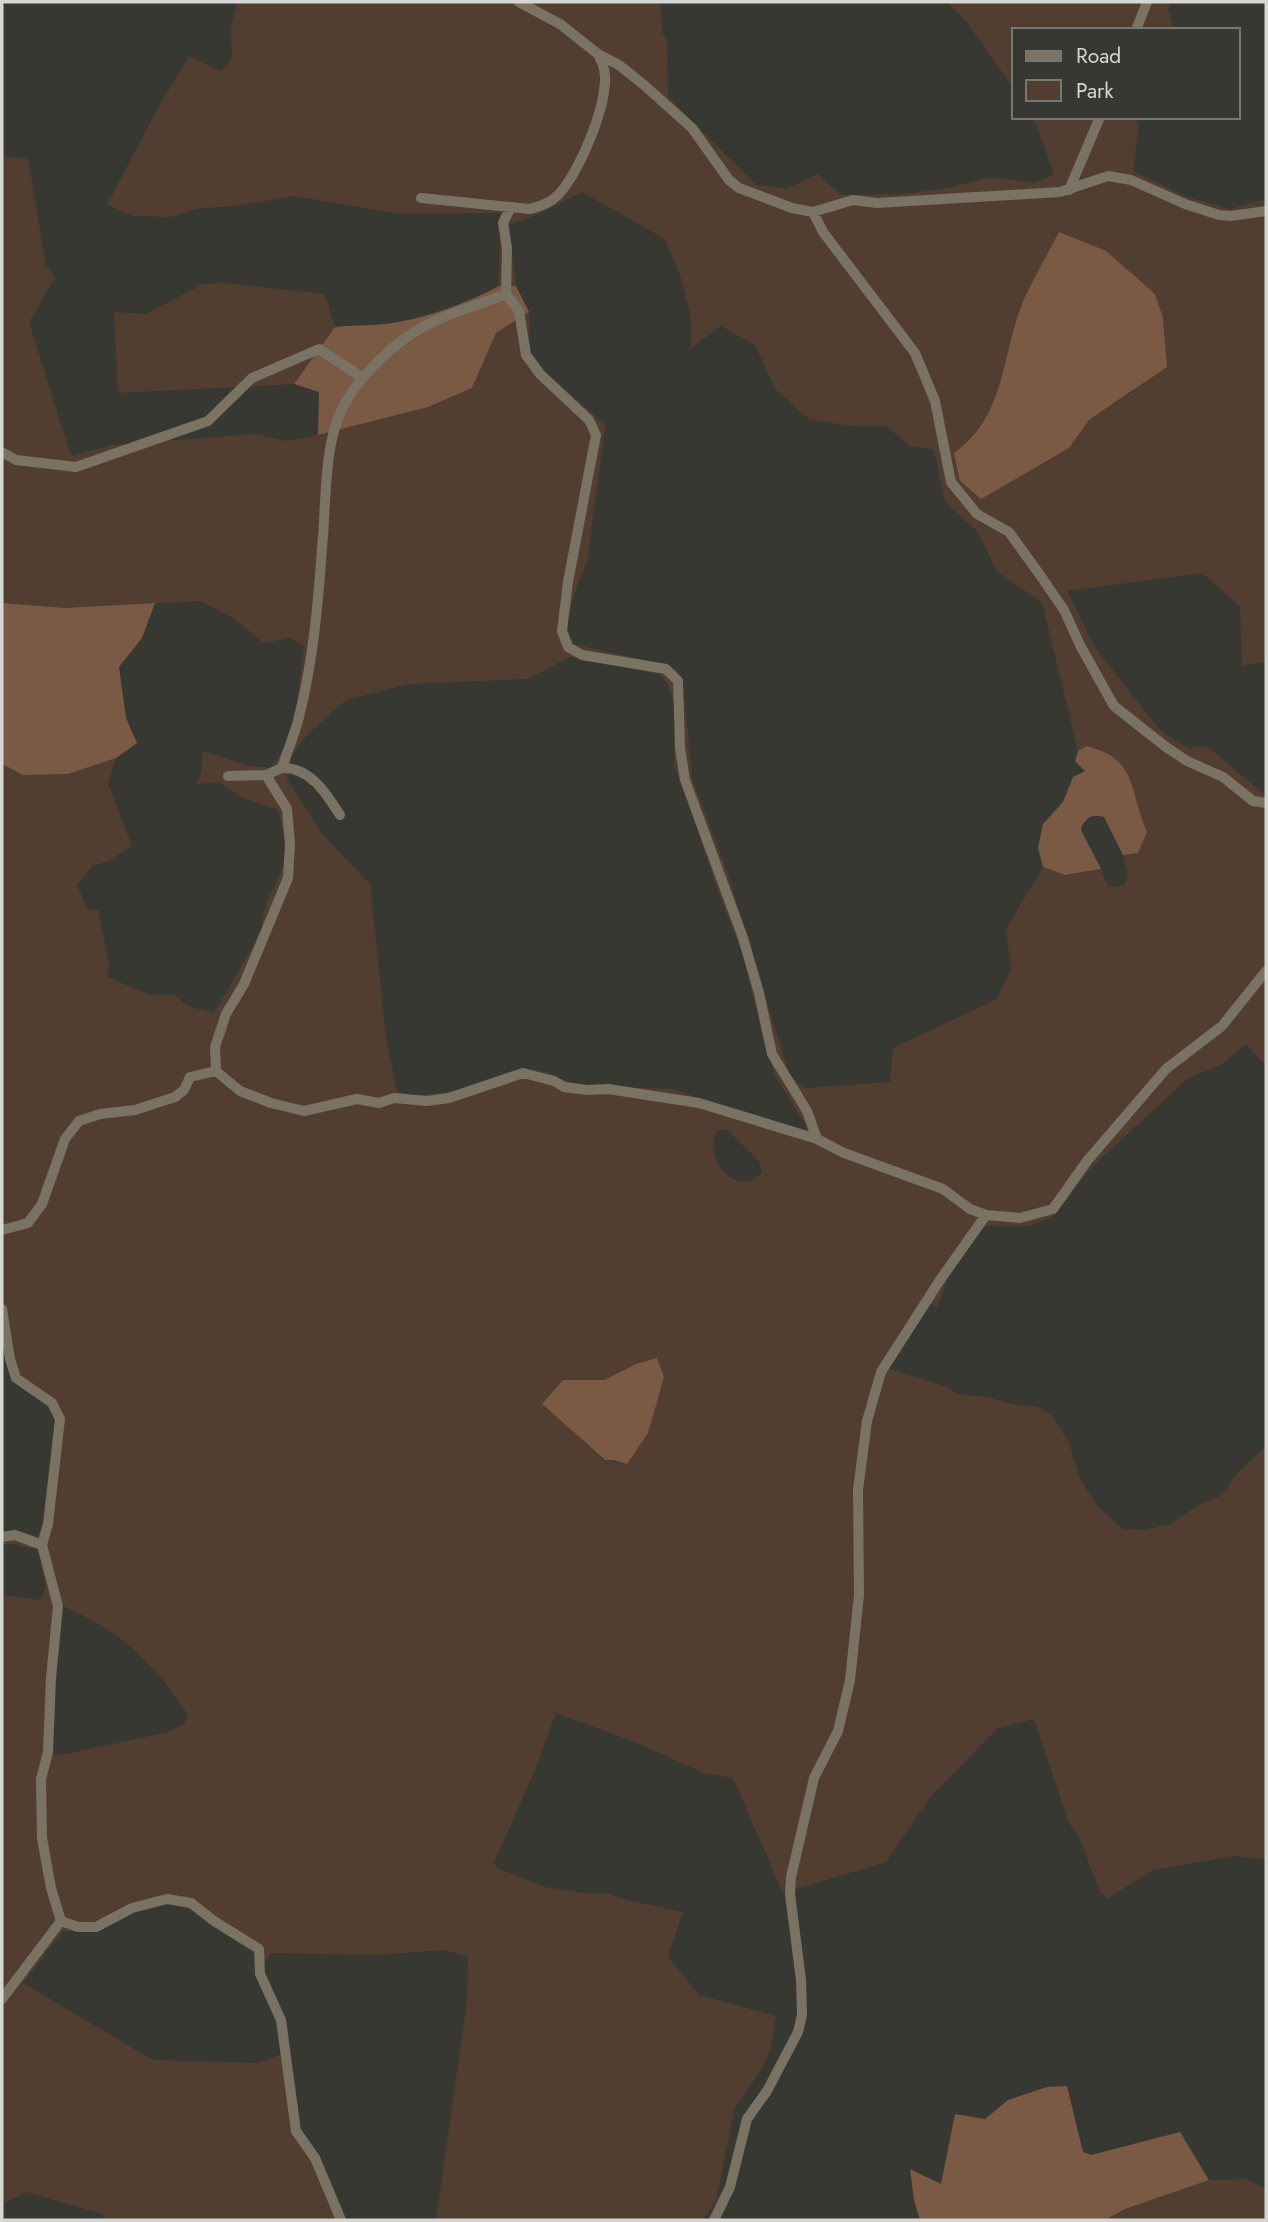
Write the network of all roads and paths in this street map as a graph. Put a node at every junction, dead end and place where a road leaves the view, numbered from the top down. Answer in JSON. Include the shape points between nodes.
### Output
{"nodes":[{"id":1,"x":519,"y":2,"type":"edge"},
{"id":2,"x":1147,"y":2,"type":"edge"},
{"id":3,"x":1137,"y":28,"type":"edge"},
{"id":4,"x":598,"y":54,"type":"junction"},
{"id":5,"x":1099,"y":119,"type":"edge"},
{"id":6,"x":1069,"y":190,"type":"junction"},
{"id":7,"x":421,"y":198,"type":"dead end"},
{"id":8,"x":511,"y":207,"type":"junction"},
{"id":9,"x":1266,"y":211,"type":"edge"},
{"id":10,"x":813,"y":212,"type":"junction"},
{"id":11,"x":506,"y":294,"type":"junction"},
{"id":12,"x":363,"y":377,"type":"junction"},
{"id":13,"x":2,"y":452,"type":"edge"},
{"id":14,"x":282,"y":768,"type":"junction"},
{"id":15,"x":266,"y":775,"type":"junction"},
{"id":16,"x":228,"y":776,"type":"dead end"},
{"id":17,"x":1266,"y":803,"type":"edge"},
{"id":18,"x":340,"y":815,"type":"dead end"},
{"id":19,"x":1266,"y":971,"type":"edge"},
{"id":20,"x":216,"y":1071,"type":"junction"},
{"id":21,"x":817,"y":1139,"type":"junction"},
{"id":22,"x":986,"y":1215,"type":"junction"},
{"id":23,"x":2,"y":1230,"type":"edge"},
{"id":24,"x":2,"y":1309,"type":"edge"},
{"id":25,"x":2,"y":1536,"type":"edge"},
{"id":26,"x":42,"y":1545,"type":"junction"},
{"id":27,"x":61,"y":1921,"type":"junction"},
{"id":28,"x":2,"y":1999,"type":"edge"},
{"id":29,"x":341,"y":2220,"type":"edge"},
{"id":30,"x":715,"y":2220,"type":"edge"}],
"edges":[{"from":1,"to":4,"type":"street","via":[[559,24]]},
{"from":2,"to":3,"type":"street"},
{"from":4,"to":8,"type":"street","via":[[605,87],[586,150],[560,194],[530,209]]},
{"from":4,"to":10,"type":"street","via":[[619,65],[692,128],[739,188]]},
{"from":5,"to":6,"type":"street"},
{"from":6,"to":9,"type":"street","via":[[1108,176],[1131,180],[1219,215]]},
{"from":6,"to":10,"type":"street","via":[[890,202],[853,200]]},
{"from":7,"to":8,"type":"street"},
{"from":8,"to":11,"type":"street","via":[[503,223]]},
{"from":10,"to":17,"type":"street","via":[[823,232],[915,353],[935,401],[951,482],[977,514],[1009,532],[1064,611],[1114,706],[1187,761],[1223,777],[1253,801]]},
{"from":11,"to":12,"type":"street","via":[[444,314],[401,341]]},
{"from":11,"to":21,"type":"street","via":[[519,311],[526,355],[589,420],[597,435],[562,631],[568,647],[582,655],[666,669],[678,681],[685,780],[744,938],[772,1054],[807,1111]]},
{"from":12,"to":13,"type":"street","via":[[319,349],[253,378],[208,421],[76,467],[16,460]]},
{"from":12,"to":14,"type":"street","via":[[336,423],[317,613],[299,718]]},
{"from":14,"to":15,"type":"street"},
{"from":14,"to":18,"type":"street","via":[[311,777]]},
{"from":15,"to":16,"type":"street"},
{"from":15,"to":20,"type":"street","via":[[287,809],[288,878],[244,984],[226,1014],[215,1048]]},
{"from":19,"to":22,"type":"street","via":[[1222,1026],[1166,1069],[1087,1161],[1053,1209],[1020,1218]]},
{"from":20,"to":21,"type":"street","via":[[240,1091],[304,1111],[357,1099],[379,1103],[394,1098],[449,1098],[523,1073],[564,1087],[699,1103]]},
{"from":20,"to":23,"type":"street","via":[[190,1077],[175,1097],[79,1121],[65,1139],[42,1204],[28,1223]]},
{"from":21,"to":22,"type":"street","via":[[943,1189]]},
{"from":22,"to":30,"type":"street","via":[[881,1372],[867,1421],[858,1490],[859,1595],[850,1680],[838,1731],[814,1778],[791,1878],[802,2015],[767,2091],[747,2119],[730,2187]]},
{"from":24,"to":26,"type":"street","via":[[16,1378],[51,1403],[60,1419]]},
{"from":25,"to":26,"type":"street","via":[[15,1535]]},
{"from":26,"to":27,"type":"street","via":[[58,1606],[48,1752],[41,1779],[42,1838]]},
{"from":27,"to":28,"type":"street"},
{"from":27,"to":29,"type":"street","via":[[96,1927],[132,1908],[167,1899],[191,1903],[259,1949],[260,1974],[281,2020],[296,2131],[315,2158]]}]}
